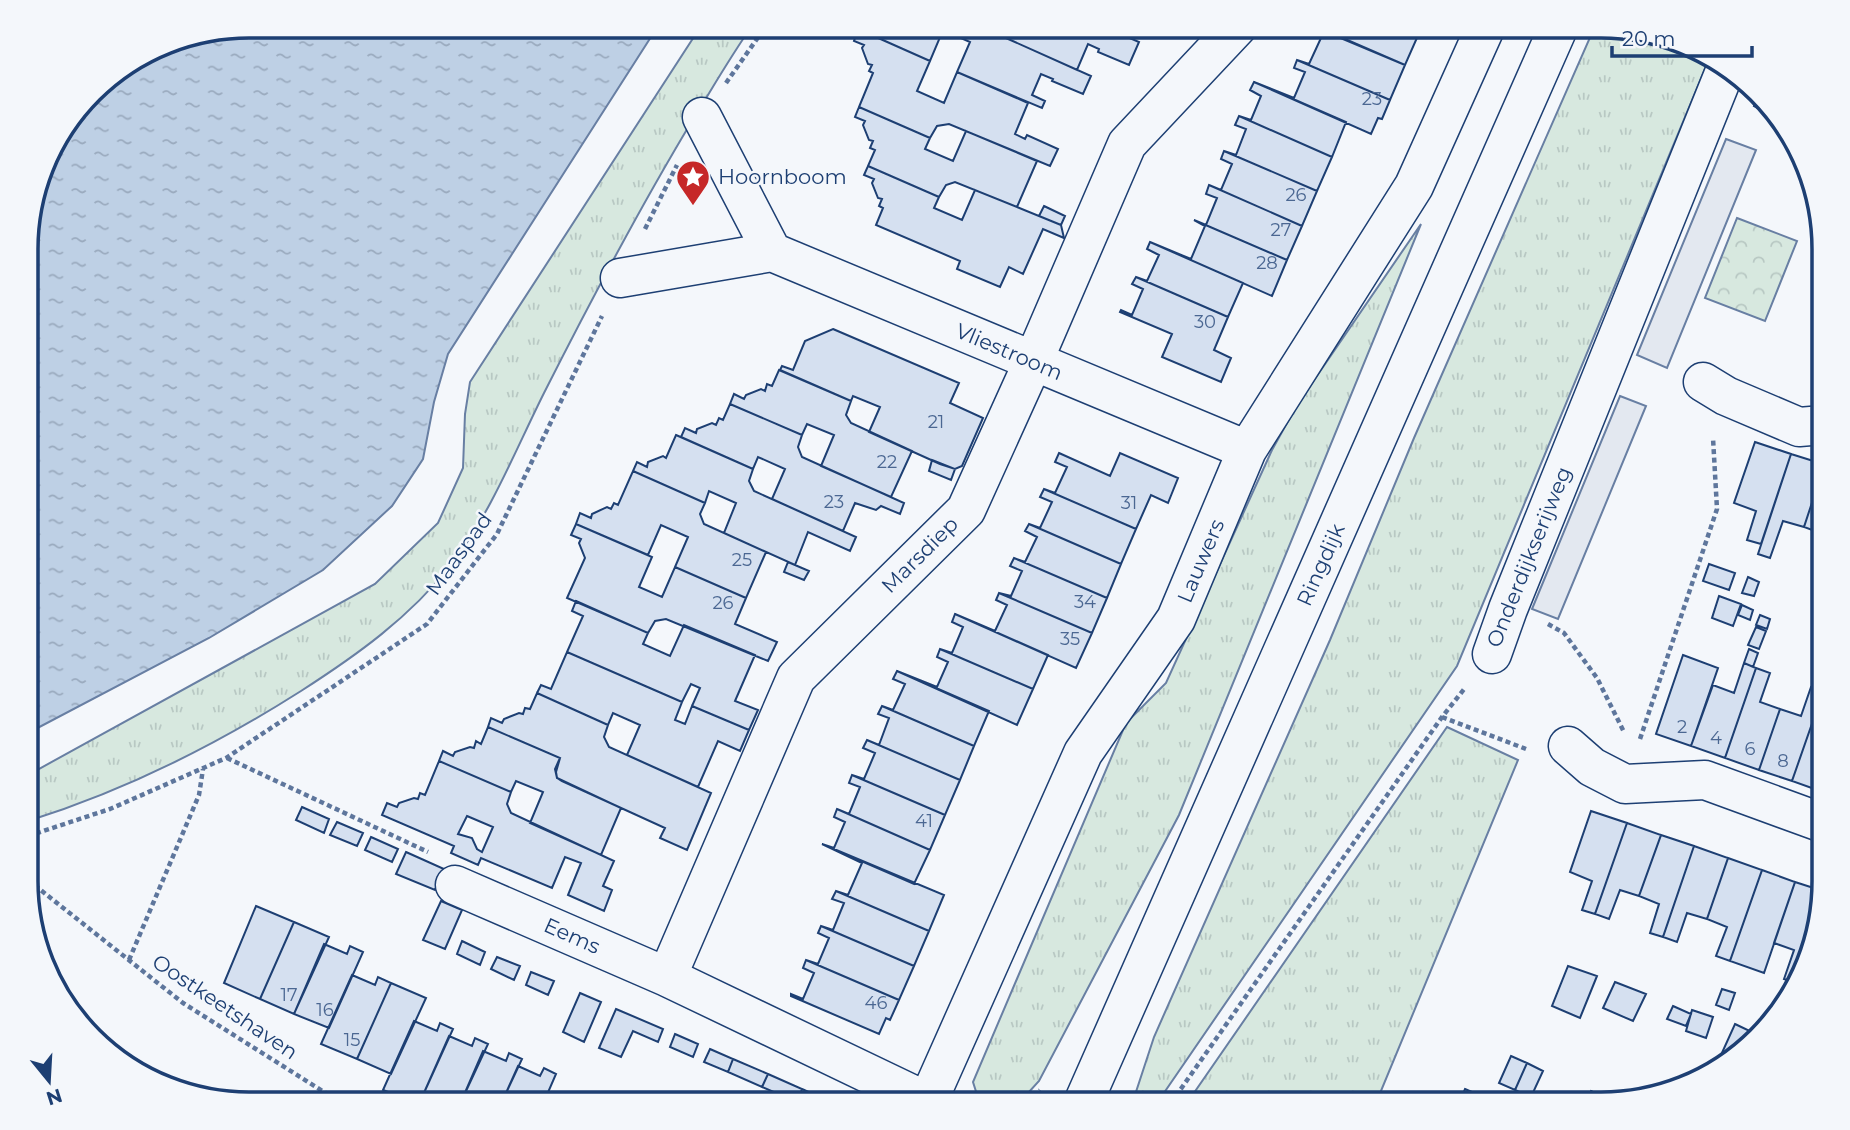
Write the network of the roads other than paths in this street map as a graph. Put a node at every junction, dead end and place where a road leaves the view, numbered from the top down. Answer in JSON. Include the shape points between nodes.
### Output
{"nodes":[{"id":1,"x":1226,"y":39,"type":"edge"},
{"id":2,"x":1480,"y":39,"type":"edge"},
{"id":3,"x":1553,"y":39,"type":"edge"},
{"id":4,"x":1722,"y":77,"type":"edge"},
{"id":5,"x":702,"y":117,"type":"road end"},
{"id":6,"x":772,"y":251,"type":"junction"},
{"id":7,"x":620,"y":278,"type":"road end"},
{"id":8,"x":1033,"y":362,"type":"junction"},
{"id":9,"x":1703,"y":382,"type":"road end"},
{"id":10,"x":1811,"y":426,"type":"edge"},
{"id":11,"x":1247,"y":450,"type":"junction"},
{"id":12,"x":1492,"y":654,"type":"road end"},
{"id":13,"x":1568,"y":746,"type":"road end"},
{"id":14,"x":1811,"y":819,"type":"edge"},
{"id":15,"x":455,"y":885,"type":"road end"},
{"id":16,"x":667,"y":977,"type":"junction"},
{"id":17,"x":935,"y":1091,"type":"edge"},
{"id":18,"x":1089,"y":1091,"type":"edge"},
{"id":19,"x":908,"y":1092,"type":"edge"}],
"edges":[{"from":1,"to":8,"type":"street","name":"Marsdiep","via":[[1127,144]]},
{"from":2,"to":11,"type":"street","name":"Lauwers","via":[[1414,186]]},
{"from":3,"to":18,"type":"street","name":"Ringdijk"},
{"from":4,"to":12,"type":"street","name":"Onderdijkserijweg"},
{"from":5,"to":6,"type":"street"},
{"from":6,"to":7,"type":"street"},
{"from":6,"to":8,"type":"street","name":"Vliestroom"},
{"from":8,"to":11,"type":"street","name":"Vliestroom"},
{"from":8,"to":16,"type":"street","name":"Marsdiep","via":[[966,510],[796,678]]},
{"from":9,"to":10,"type":"street","via":[[1799,427]]},
{"from":11,"to":17,"type":"street","name":"Lauwers","via":[[1176,619],[1083,753]]},
{"from":13,"to":14,"type":"street","via":[[1592,767],[1625,784],[1705,780]]},
{"from":15,"to":16,"type":"street","name":"Eems"},
{"from":16,"to":19,"type":"street","name":"Eems"}]}
